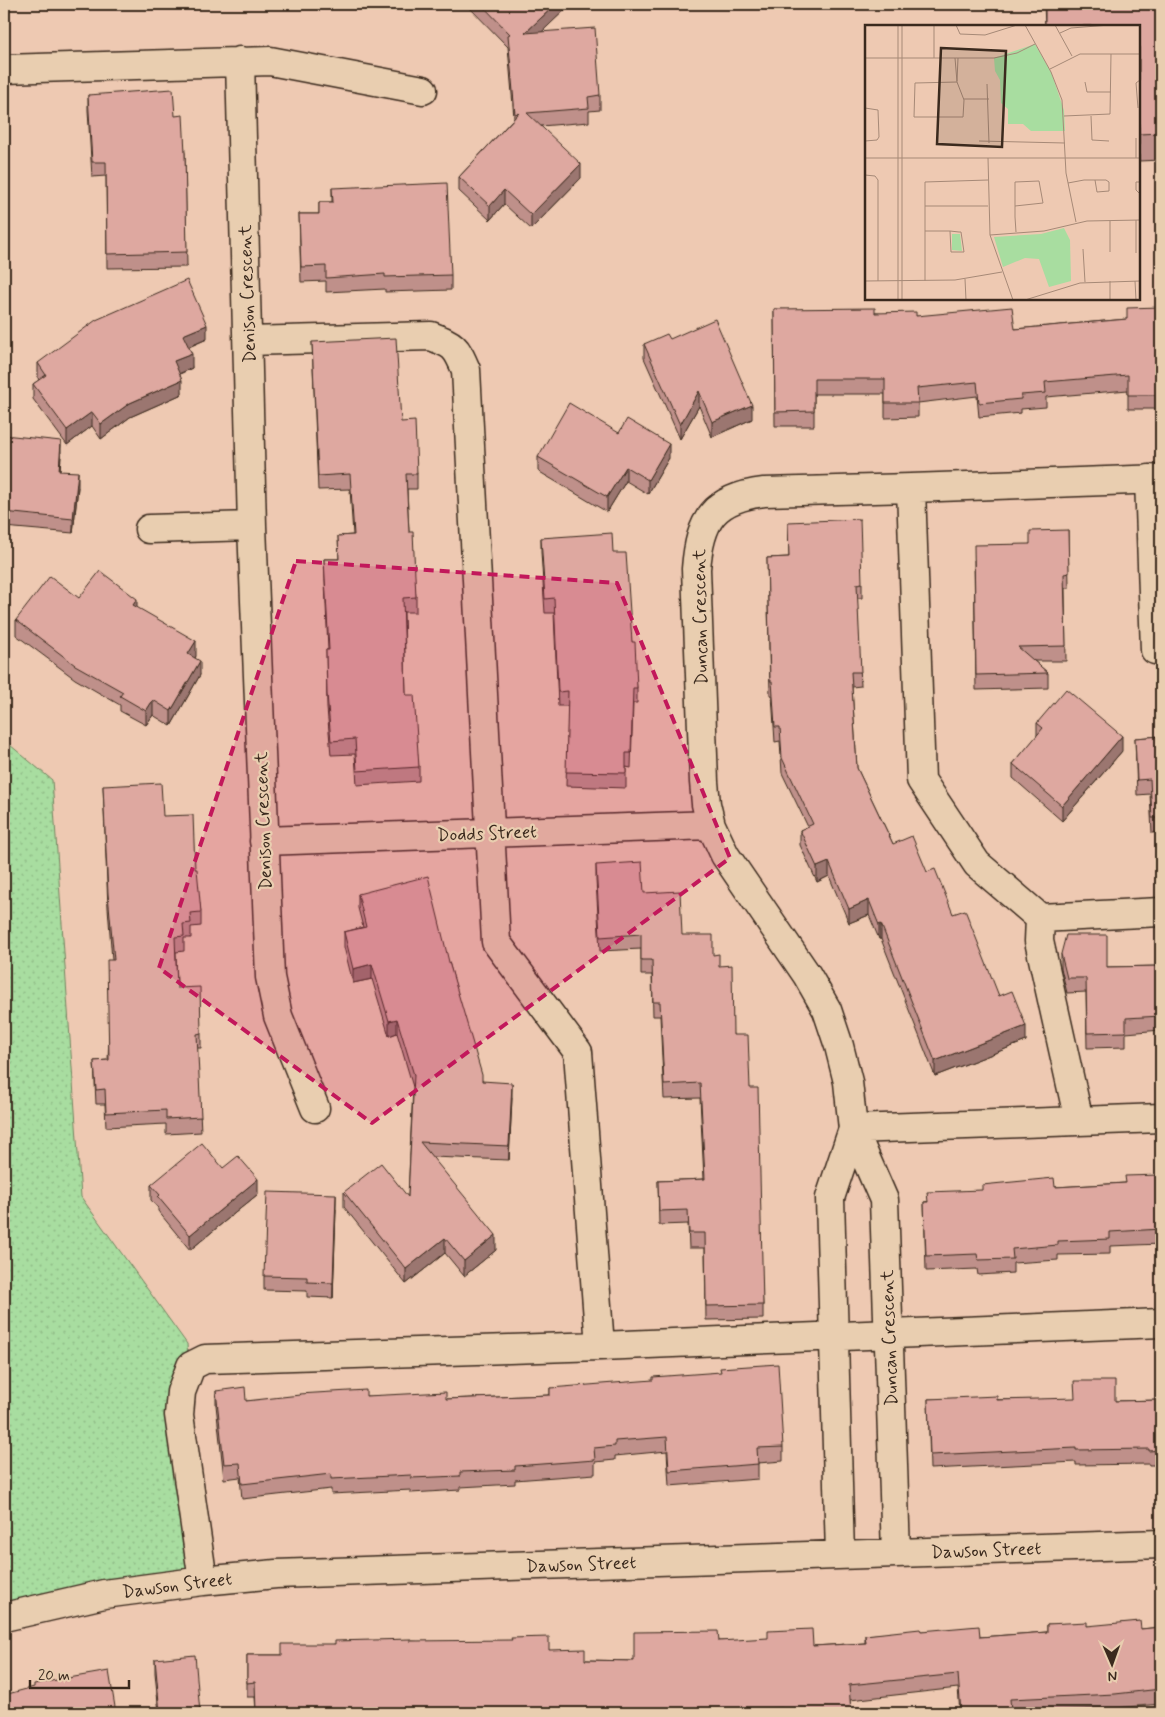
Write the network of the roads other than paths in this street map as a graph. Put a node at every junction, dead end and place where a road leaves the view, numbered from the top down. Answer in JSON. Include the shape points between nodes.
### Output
{"nodes":[{"id":1,"x":240,"y":61,"type":"junction"},
{"id":2,"x":4,"y":70,"type":"edge"},
{"id":3,"x":423,"y":90,"type":"dead end"},
{"id":4,"x":248,"y":341,"type":"junction"},
{"id":5,"x":1155,"y":479,"type":"edge"},
{"id":6,"x":911,"y":488,"type":"junction"},
{"id":7,"x":252,"y":526,"type":"junction"},
{"id":8,"x":149,"y":529,"type":"dead end"},
{"id":9,"x":1155,"y":650,"type":"dead end"},
{"id":10,"x":711,"y":825,"type":"junction"},
{"id":11,"x":490,"y":832,"type":"junction"},
{"id":12,"x":264,"y":841,"type":"junction"},
{"id":13,"x":1161,"y":912,"type":"edge"},
{"id":14,"x":1040,"y":918,"type":"junction"},
{"id":15,"x":315,"y":1108,"type":"dead end"},
{"id":16,"x":1161,"y":1118,"type":"edge"},
{"id":17,"x":1079,"y":1121,"type":"junction"},
{"id":18,"x":853,"y":1129,"type":"junction"},
{"id":19,"x":1161,"y":1323,"type":"edge"},
{"id":20,"x":888,"y":1334,"type":"junction"},
{"id":21,"x":834,"y":1336,"type":"junction"},
{"id":22,"x":600,"y":1346,"type":"junction"},
{"id":23,"x":1161,"y":1544,"type":"edge"},
{"id":24,"x":896,"y":1553,"type":"junction"},
{"id":25,"x":840,"y":1555,"type":"junction"},
{"id":26,"x":203,"y":1581,"type":"junction"},
{"id":27,"x":4,"y":1616,"type":"edge"}],
"edges":[{"from":1,"to":2,"type":"street"},
{"from":1,"to":3,"type":"street","via":[[270,61]]},
{"from":1,"to":4,"type":"street","name":"Denison Crescent"},
{"from":4,"to":7,"type":"street","name":"Denison Crescent"},
{"from":4,"to":11,"type":"street","via":[[430,336],[450,343],[460,355],[466,370]]},
{"from":5,"to":6,"type":"street","name":"Duncan Crescent"},
{"from":5,"to":9,"type":"street","name":"Duncan Crescent"},
{"from":6,"to":10,"type":"street","name":"Duncan Crescent","via":[[746,494],[716,509],[706,524],[700,539],[696,569],[704,782]]},
{"from":6,"to":14,"type":"street","via":[[921,780],[977,864]]},
{"from":7,"to":8,"type":"street"},
{"from":7,"to":12,"type":"street","name":"Denison Crescent"},
{"from":10,"to":11,"type":"street","name":"Dodds Street"},
{"from":10,"to":18,"type":"street","name":"Duncan Crescent","via":[[725,855],[807,975],[827,1010],[848,1082]]},
{"from":11,"to":12,"type":"street","name":"Dodds Street"},
{"from":11,"to":22,"type":"street","via":[[496,942],[578,1052]]},
{"from":12,"to":15,"type":"street","name":"Denison Crescent","via":[[273,997]]},
{"from":13,"to":14,"type":"street"},
{"from":14,"to":17,"type":"street","via":[[1039,941]]},
{"from":16,"to":17,"type":"street"},
{"from":17,"to":18,"type":"street"},
{"from":18,"to":20,"type":"street","name":"Duncan Crescent","via":[[884,1200]]},
{"from":18,"to":21,"type":"street","name":"Duncan Crescent","via":[[830,1198]]},
{"from":19,"to":20,"type":"street"},
{"from":20,"to":21,"type":"street"},
{"from":20,"to":24,"type":"street","name":"Duncan Crescent"},
{"from":21,"to":22,"type":"street"},
{"from":21,"to":25,"type":"street","name":"Duncan Crescent"},
{"from":22,"to":26,"type":"street","via":[[205,1358],[191,1366],[181,1392],[179,1415]]},
{"from":23,"to":24,"type":"street","name":"Dawson Street"},
{"from":24,"to":25,"type":"street","name":"Dawson Street"},
{"from":25,"to":26,"type":"street","name":"Dawson Street","via":[[276,1574]]},
{"from":26,"to":27,"type":"street","name":"Dawson Street","via":[[104,1594]]}]}
